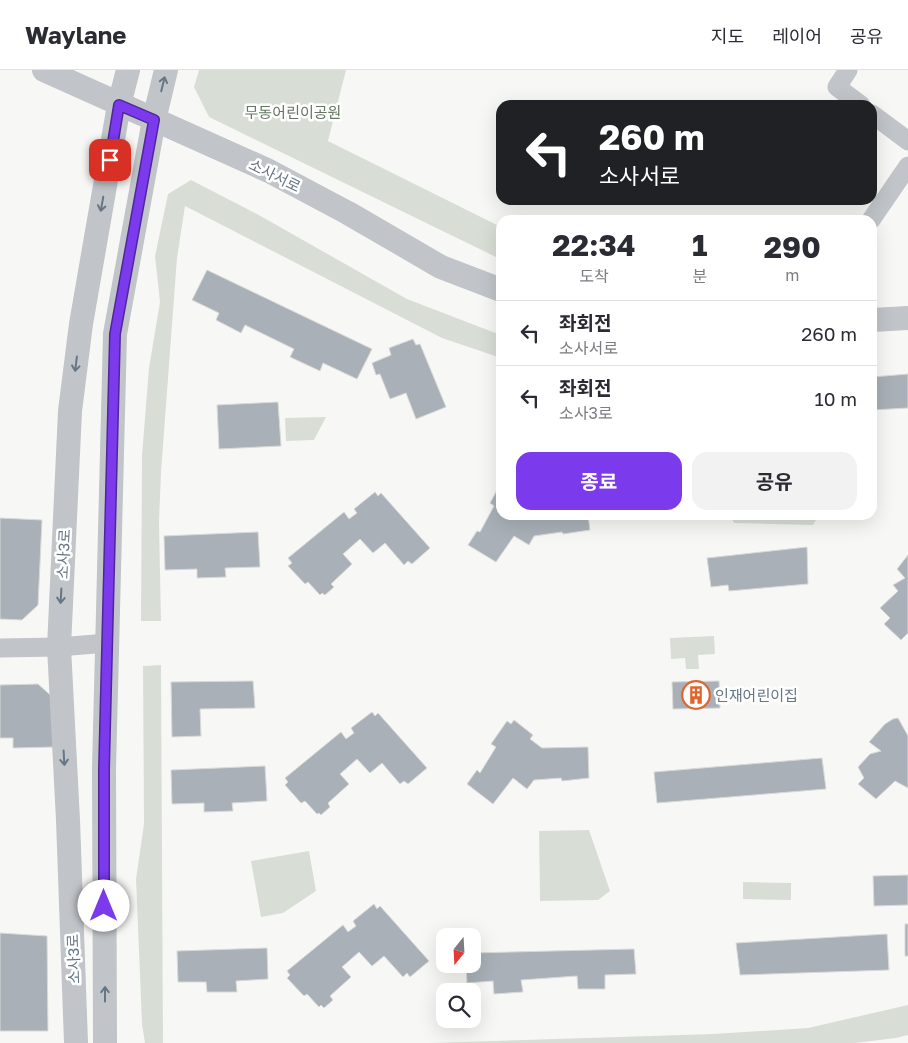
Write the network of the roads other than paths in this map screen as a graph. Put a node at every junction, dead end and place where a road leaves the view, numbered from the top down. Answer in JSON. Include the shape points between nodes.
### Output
{"nodes":[{"id":1,"x":44,"y":70,"type":"edge"},
{"id":2,"x":128,"y":70,"type":"edge"},
{"id":3,"x":166,"y":70,"type":"edge"},
{"id":4,"x":848,"y":70,"type":"edge"},
{"id":5,"x":854,"y":100,"type":"edge"},
{"id":6,"x":119,"y":105,"type":"junction"},
{"id":7,"x":877,"y":118,"type":"edge"},
{"id":8,"x":154,"y":120,"type":"junction"},
{"id":9,"x":908,"y":141,"type":"edge"},
{"id":10,"x":908,"y":166,"type":"edge"},
{"id":11,"x":874,"y":215,"type":"edge"},
{"id":12,"x":496,"y":288,"type":"edge"},
{"id":13,"x":908,"y":318,"type":"edge"},
{"id":14,"x":877,"y":320,"type":"edge"},
{"id":15,"x":107,"y":643,"type":"junction"},
{"id":16,"x":59,"y":647,"type":"junction"},
{"id":17,"x":0,"y":648,"type":"edge"},
{"id":18,"x":76,"y":1043,"type":"edge"},
{"id":19,"x":105,"y":1043,"type":"edge"}],
"edges":[{"from":1,"to":6,"type":"street","name":"소사서로"},
{"from":2,"to":6,"type":"street","name":"소사3로"},
{"from":8,"to":3,"type":"street","one_way":true},
{"from":4,"to":5,"type":"street","via":[[837,87]]},
{"from":6,"to":8,"type":"street","name":"소사서로"},
{"from":6,"to":16,"type":"street","name":"소사3로","one_way":true,"via":[[81,324],[70,411]]},
{"from":7,"to":9,"type":"street"},
{"from":8,"to":12,"type":"street","name":"소사서로","via":[[269,171],[441,267]]},
{"from":8,"to":15,"type":"street","via":[[115,334]]},
{"from":10,"to":11,"type":"street"},
{"from":13,"to":14,"type":"street"},
{"from":15,"to":16,"type":"street"},
{"from":19,"to":15,"type":"street","one_way":true},
{"from":16,"to":17,"type":"street"},
{"from":16,"to":18,"type":"street","name":"소사3로","one_way":true}]}
